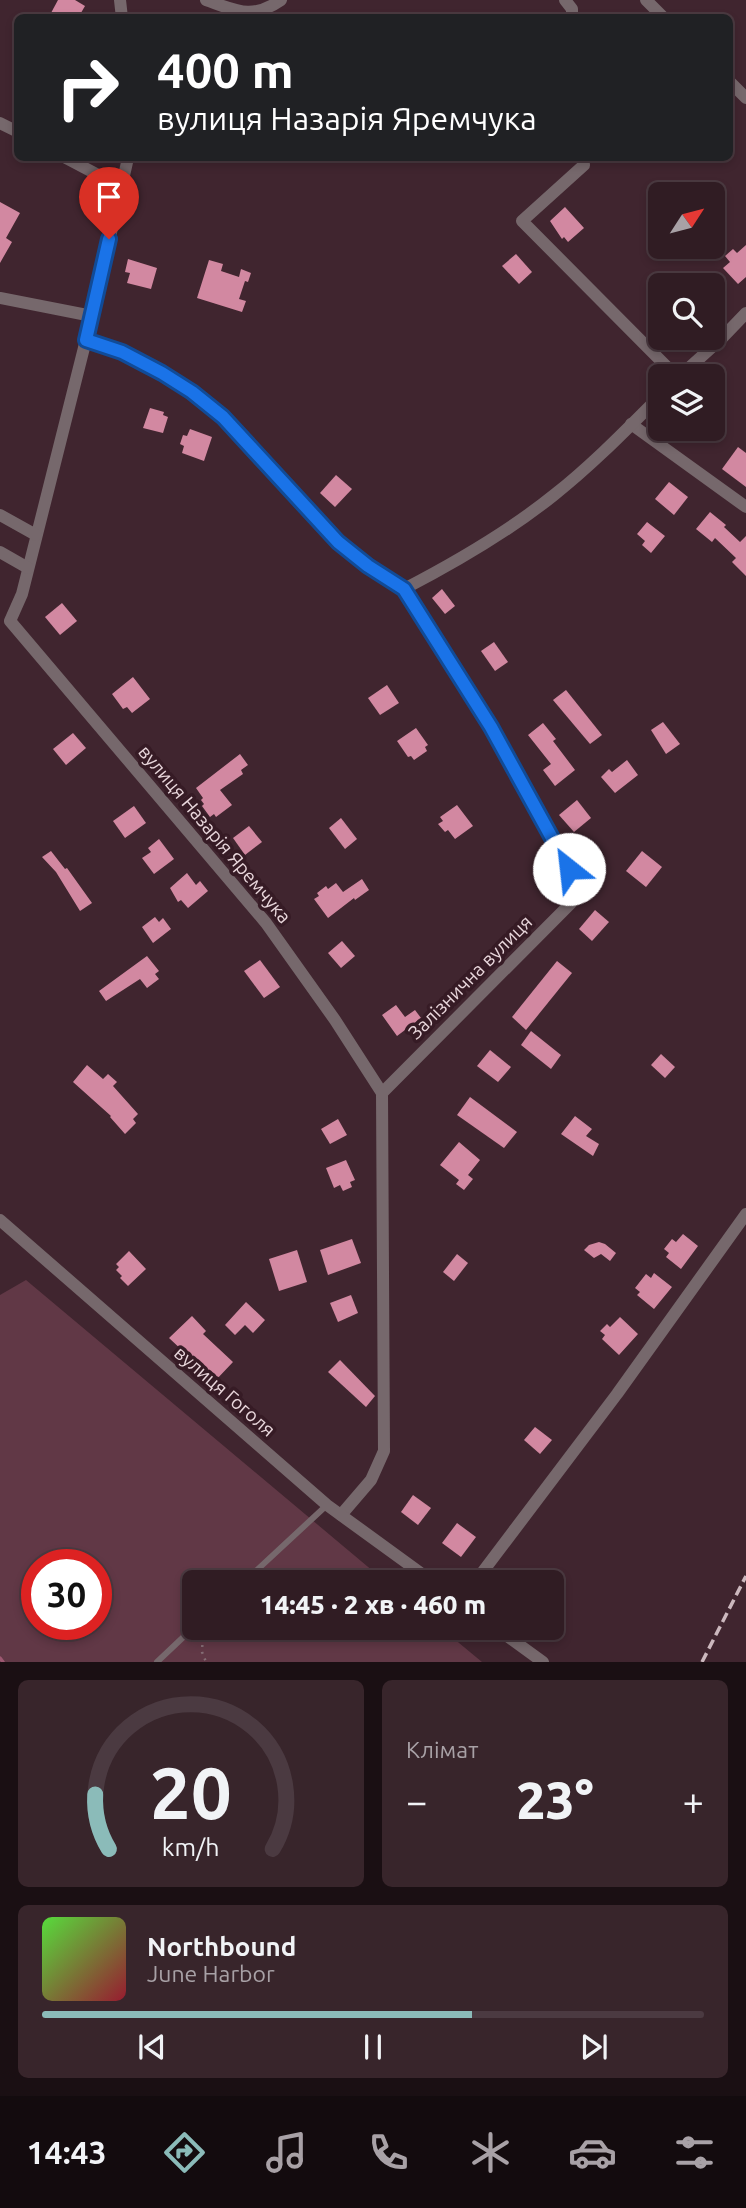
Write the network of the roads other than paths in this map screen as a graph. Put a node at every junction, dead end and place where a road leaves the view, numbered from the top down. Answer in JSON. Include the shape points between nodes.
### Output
{"nodes":[{"id":1,"x":206,"y":0,"type":"edge"},
{"id":2,"x":281,"y":0,"type":"edge"},
{"id":3,"x":646,"y":0,"type":"edge"},
{"id":4,"x":660,"y":14,"type":"edge"},
{"id":5,"x":733,"y":85,"type":"edge"},
{"id":6,"x":746,"y":98,"type":"edge"},
{"id":7,"x":72,"y":161,"type":"edge"},
{"id":8,"x":127,"y":161,"type":"edge"},
{"id":9,"x":583,"y":161,"type":"edge"},
{"id":10,"x":121,"y":187,"type":"junction"},
{"id":11,"x":0,"y":298,"type":"edge"},
{"id":12,"x":746,"y":313,"type":"edge"},
{"id":13,"x":92,"y":316,"type":"junction"},
{"id":14,"x":86,"y":340,"type":"junction"},
{"id":15,"x":666,"y":364,"type":"edge"},
{"id":16,"x":691,"y":364,"type":"edge"},
{"id":17,"x":648,"y":408,"type":"edge"},
{"id":18,"x":631,"y":425,"type":"junction"},
{"id":19,"x":746,"y":507,"type":"edge"},
{"id":20,"x":0,"y":515,"type":"edge"},
{"id":21,"x":36,"y":535,"type":"junction"},
{"id":22,"x":0,"y":552,"type":"edge"},
{"id":23,"x":28,"y":568,"type":"junction"},
{"id":24,"x":404,"y":589,"type":"junction"},
{"id":25,"x":5,"y":625,"type":"edge"},
{"id":26,"x":382,"y":1093,"type":"junction"},
{"id":27,"x":746,"y":1214,"type":"edge"},
{"id":28,"x":0,"y":1220,"type":"edge"},
{"id":29,"x":327,"y":1505,"type":"junction"},
{"id":30,"x":341,"y":1515,"type":"junction"},
{"id":31,"x":257,"y":1570,"type":"edge"},
{"id":32,"x":417,"y":1570,"type":"edge"},
{"id":33,"x":484,"y":1570,"type":"edge"},
{"id":34,"x":182,"y":1638,"type":"edge"},
{"id":35,"x":509,"y":1640,"type":"edge"},
{"id":36,"x":527,"y":1656,"type":"edge"},
{"id":37,"x":157,"y":1662,"type":"edge"},
{"id":38,"x":543,"y":1662,"type":"edge"}],
"edges":[{"from":1,"to":2,"type":"street","via":[[249,13]]},
{"from":3,"to":4,"type":"street"},
{"from":5,"to":6,"type":"street"},
{"from":7,"to":10,"type":"street"},
{"from":8,"to":10,"type":"street","name":"вулиця Назарія Яремчука"},
{"from":9,"to":15,"type":"street","via":[[522,221]]},
{"from":10,"to":13,"type":"street","name":"вулиця Назарія Яремчука"},
{"from":11,"to":13,"type":"street"},
{"from":12,"to":16,"type":"street"},
{"from":13,"to":14,"type":"street","name":"вулиця Назарія Яремчука"},
{"from":14,"to":21,"type":"street","name":"вулиця Назарія Яремчука"},
{"from":14,"to":24,"type":"street","name":"Залізнична вулиця","via":[[122,352],[192,392],[223,417],[328,532]]},
{"from":17,"to":18,"type":"street"},
{"from":18,"to":19,"type":"street"},
{"from":18,"to":24,"type":"street","via":[[580,473],[509,528]]},
{"from":20,"to":21,"type":"street"},
{"from":21,"to":23,"type":"street","name":"вулиця Назарія Яремчука"},
{"from":22,"to":23,"type":"street"},
{"from":23,"to":25,"type":"street","name":"вулиця Назарія Яремчука","via":[[22,594]]},
{"from":24,"to":26,"type":"street","name":"Залізнична вулиця","via":[[491,727],[582,892]]},
{"from":25,"to":26,"type":"street","name":"вулиця Назарія Яремчука","via":[[266,923]]},
{"from":26,"to":30,"type":"street","via":[[384,1451],[371,1480]]},
{"from":27,"to":33,"type":"street"},
{"from":28,"to":29,"type":"street","name":"вулиця Гоголя"},
{"from":29,"to":30,"type":"street","name":"вулиця Гоголя"},
{"from":29,"to":31,"type":"lane"},
{"from":30,"to":32,"type":"street","name":"вулиця Гоголя"},
{"from":34,"to":37,"type":"lane"},
{"from":35,"to":36,"type":"street"},
{"from":36,"to":38,"type":"street"}]}
